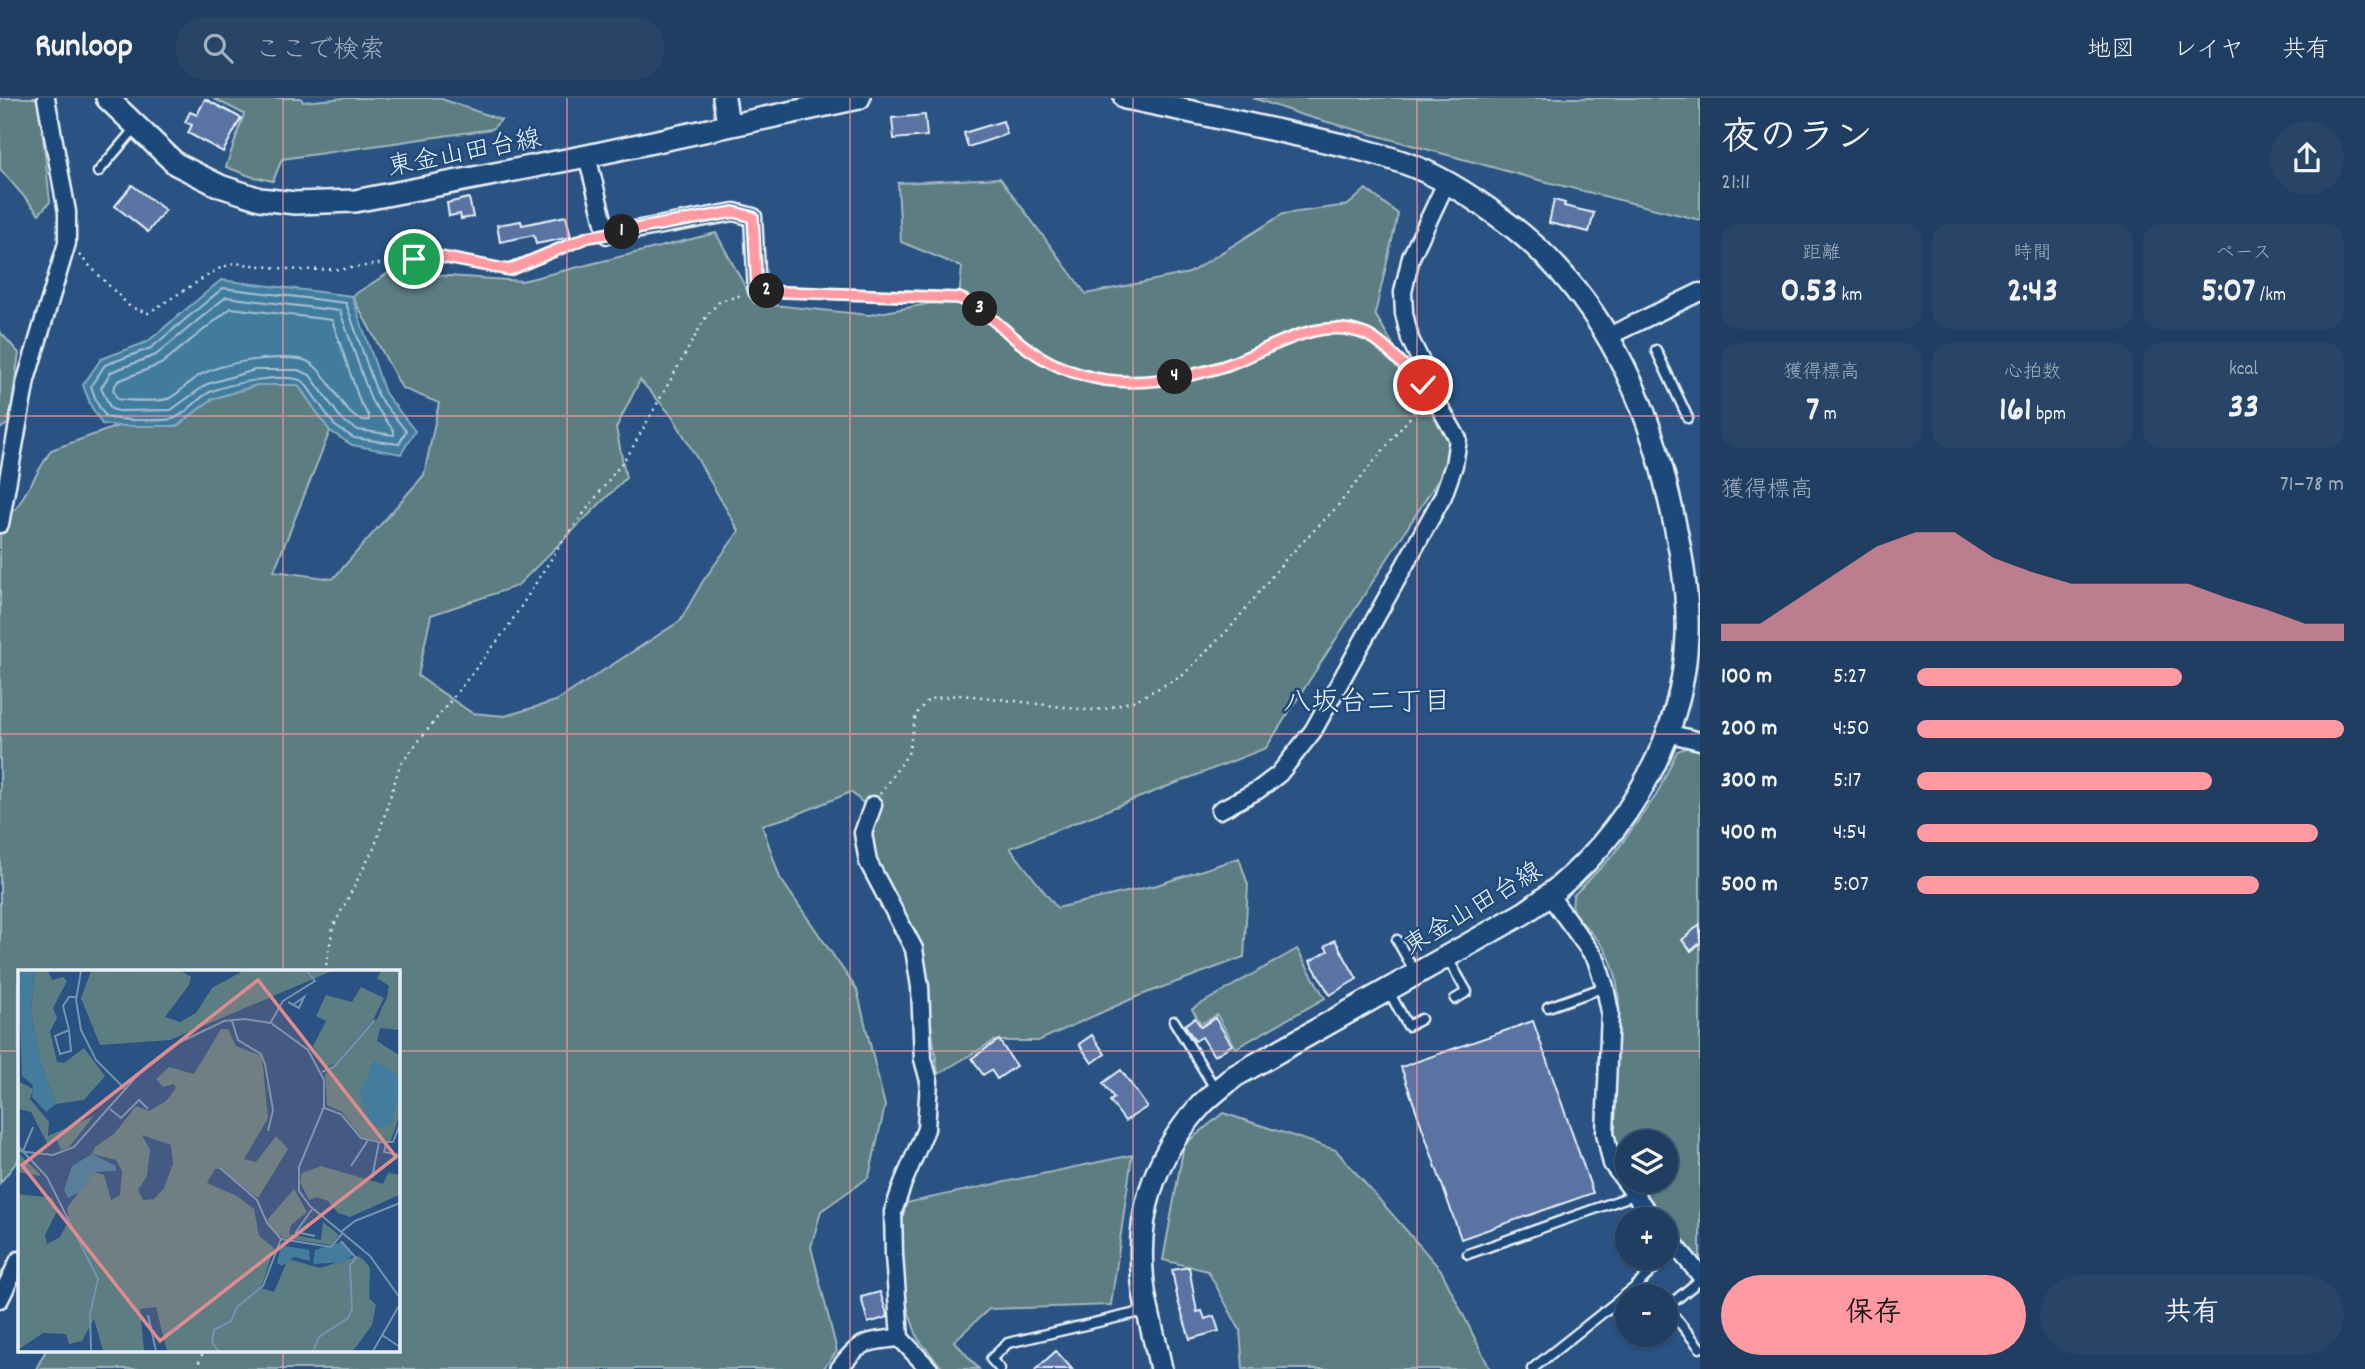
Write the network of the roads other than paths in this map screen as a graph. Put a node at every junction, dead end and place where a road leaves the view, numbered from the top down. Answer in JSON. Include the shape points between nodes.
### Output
{"nodes":[{"id":1,"x":46,"y":98,"type":"edge"},
{"id":2,"x":107,"y":98,"type":"edge"},
{"id":3,"x":723,"y":98,"type":"edge"},
{"id":4,"x":859,"y":98,"type":"edge"},
{"id":5,"x":1125,"y":98,"type":"edge"},
{"id":6,"x":727,"y":124,"type":"junction"},
{"id":7,"x":135,"y":127,"type":"junction"},
{"id":8,"x":587,"y":156,"type":"junction"},
{"id":9,"x":99,"y":172,"type":"dead end"},
{"id":10,"x":1447,"y":183,"type":"junction"},
{"id":11,"x":757,"y":291,"type":"road end"},
{"id":12,"x":1700,"y":292,"type":"edge"},
{"id":13,"x":1609,"y":336,"type":"junction"},
{"id":14,"x":1656,"y":350,"type":"dead end"},
{"id":15,"x":1688,"y":418,"type":"dead end"},
{"id":16,"x":0,"y":524,"type":"edge"},
{"id":17,"x":1667,"y":733,"type":"junction"},
{"id":18,"x":1700,"y":741,"type":"edge"},
{"id":19,"x":873,"y":805,"type":"road end"},
{"id":20,"x":1220,"y":810,"type":"dead end"},
{"id":21,"x":1550,"y":896,"type":"junction"},
{"id":22,"x":1397,"y":940,"type":"dead end"},
{"id":23,"x":1447,"y":957,"type":"junction"},
{"id":24,"x":1416,"y":974,"type":"junction"},
{"id":25,"x":1605,"y":987,"type":"junction"},
{"id":26,"x":1387,"y":990,"type":"junction"},
{"id":27,"x":1455,"y":999,"type":"dead end"},
{"id":28,"x":1548,"y":1007,"type":"dead end"},
{"id":29,"x":1421,"y":1018,"type":"dead end"},
{"id":30,"x":1174,"y":1021,"type":"dead end"},
{"id":31,"x":1217,"y":1091,"type":"junction"},
{"id":32,"x":1634,"y":1195,"type":"junction"},
{"id":33,"x":1644,"y":1207,"type":"edge"},
{"id":34,"x":1468,"y":1254,"type":"dead end"},
{"id":35,"x":1678,"y":1261,"type":"edge"},
{"id":36,"x":18,"y":1262,"type":"edge"},
{"id":37,"x":1653,"y":1270,"type":"edge"},
{"id":38,"x":1700,"y":1278,"type":"edge"},
{"id":39,"x":0,"y":1299,"type":"edge"},
{"id":40,"x":1148,"y":1310,"type":"junction"},
{"id":41,"x":901,"y":1338,"type":"junction"},
{"id":42,"x":1700,"y":1348,"type":"edge"},
{"id":43,"x":839,"y":1369,"type":"edge"},
{"id":44,"x":929,"y":1369,"type":"edge"},
{"id":45,"x":1000,"y":1369,"type":"edge"},
{"id":46,"x":1161,"y":1369,"type":"edge"},
{"id":47,"x":1532,"y":1369,"type":"edge"}],
"edges":[{"from":1,"to":16,"type":"street","via":[[67,212],[68,243],[26,380]]},
{"from":2,"to":7,"type":"main road","name":"東金山田台線"},
{"from":3,"to":6,"type":"main road"},
{"from":4,"to":6,"type":"main road","name":"東金山田台線"},
{"from":5,"to":10,"type":"main road","name":"東金山田台線","via":[[1351,146],[1405,163]]},
{"from":6,"to":8,"type":"main road","name":"東金山田台線"},
{"from":7,"to":8,"type":"main road","name":"東金山田台線","via":[[176,164],[220,186],[260,199],[295,203],[355,201]]},
{"from":7,"to":9,"type":"lane"},
{"from":8,"to":11,"type":"street","via":[[607,235],[734,212],[753,217]]},
{"from":10,"to":13,"type":"main road","name":"東金山田台線","via":[[1503,219],[1554,263]]},
{"from":10,"to":20,"type":"street","via":[[1411,257],[1403,292],[1410,339],[1431,392],[1458,439],[1443,496],[1313,731],[1279,774]]},
{"from":12,"to":13,"type":"street"},
{"from":13,"to":17,"type":"main road","name":"東金山田台線","via":[[1656,443],[1685,585],[1687,637],[1680,688]]},
{"from":14,"to":15,"type":"lane"},
{"from":17,"to":18,"type":"street"},
{"from":17,"to":21,"type":"main road","name":"東金山田台線","via":[[1648,779],[1616,829]]},
{"from":19,"to":41,"type":"street","via":[[863,833],[868,862],[914,949],[929,1081],[926,1129],[894,1212]]},
{"from":21,"to":23,"type":"main road","name":"東金山田台線"},
{"from":21,"to":25,"type":"street","via":[[1596,959]]},
{"from":22,"to":24,"type":"lane"},
{"from":23,"to":24,"type":"main road","name":"東金山田台線"},
{"from":23,"to":27,"type":"lane","via":[[1467,992]]},
{"from":24,"to":26,"type":"main road","name":"東金山田台線"},
{"from":25,"to":28,"type":"lane"},
{"from":25,"to":32,"type":"street","via":[[1610,1012],[1605,1133],[1612,1164]]},
{"from":26,"to":29,"type":"lane","via":[[1408,1026]]},
{"from":26,"to":31,"type":"main road","name":"東金山田台線","via":[[1234,1076]]},
{"from":30,"to":31,"type":"lane"},
{"from":31,"to":40,"type":"main road","name":"東金山田台線","via":[[1166,1150],[1149,1187],[1140,1240]]},
{"from":32,"to":33,"type":"street"},
{"from":32,"to":34,"type":"lane"},
{"from":35,"to":38,"type":"street"},
{"from":36,"to":39,"type":"street"},
{"from":37,"to":47,"type":"lane"},
{"from":38,"to":42,"type":"lane","via":[[1668,1307]]},
{"from":40,"to":45,"type":"lane","via":[[1008,1343],[991,1359]]},
{"from":40,"to":46,"type":"main road","name":"東金山田台線"},
{"from":41,"to":43,"type":"street","via":[[868,1340],[849,1354]]},
{"from":41,"to":44,"type":"street"}]}
